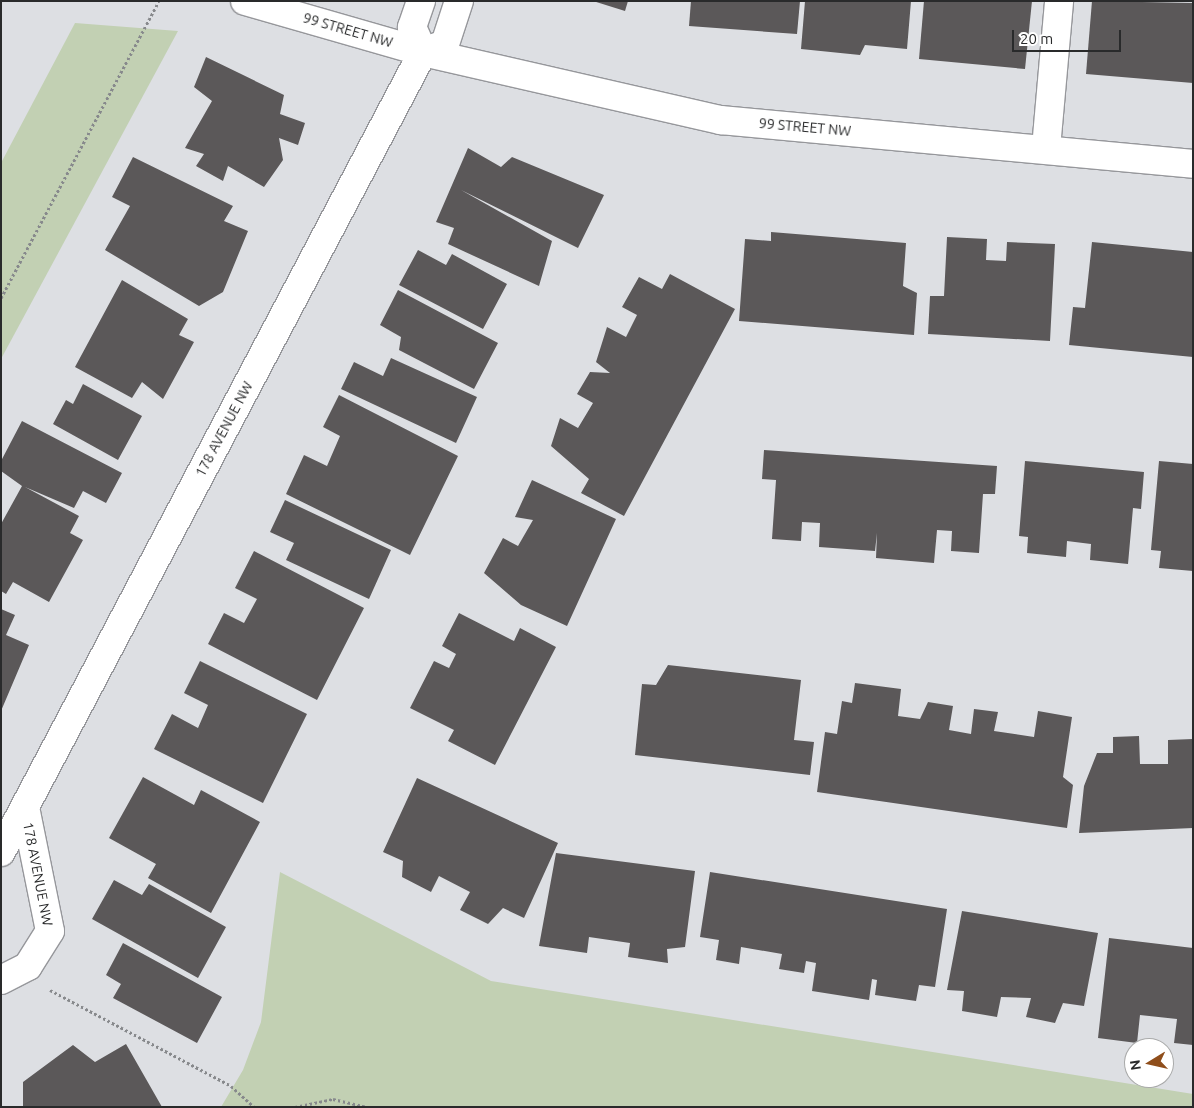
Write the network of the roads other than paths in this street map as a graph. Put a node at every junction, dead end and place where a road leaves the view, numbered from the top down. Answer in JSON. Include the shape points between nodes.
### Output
{"nodes":[{"id":1,"x":245,"y":1,"type":"edge"},
{"id":2,"x":421,"y":1,"type":"edge"},
{"id":3,"x":459,"y":1,"type":"edge"},
{"id":4,"x":1059,"y":1,"type":"edge"},
{"id":5,"x":423,"y":52,"type":"junction"},
{"id":6,"x":1046,"y":148,"type":"junction"},
{"id":7,"x":1193,"y":164,"type":"edge"},
{"id":8,"x":25,"y":807,"type":"junction"},
{"id":9,"x":1,"y":852,"type":"edge"},
{"id":10,"x":1,"y":980,"type":"edge"}],
"edges":[{"from":1,"to":5,"type":"street","name":"99 STREET NW"},
{"from":2,"to":5,"type":"street","name":"99 STREET NW","via":[[412,26]]},
{"from":3,"to":5,"type":"street","via":[[446,44]]},
{"from":4,"to":6,"type":"street"},
{"from":5,"to":6,"type":"street","name":"99 STREET NW","via":[[721,120]]},
{"from":5,"to":8,"type":"street","name":"178 AVENUE NW"},
{"from":6,"to":7,"type":"street","name":"99 STREET NW"},
{"from":8,"to":9,"type":"street","name":"178 AVENUE NW"},
{"from":8,"to":10,"type":"street","name":"178 AVENUE NW","via":[[50,931],[28,966]]}]}
